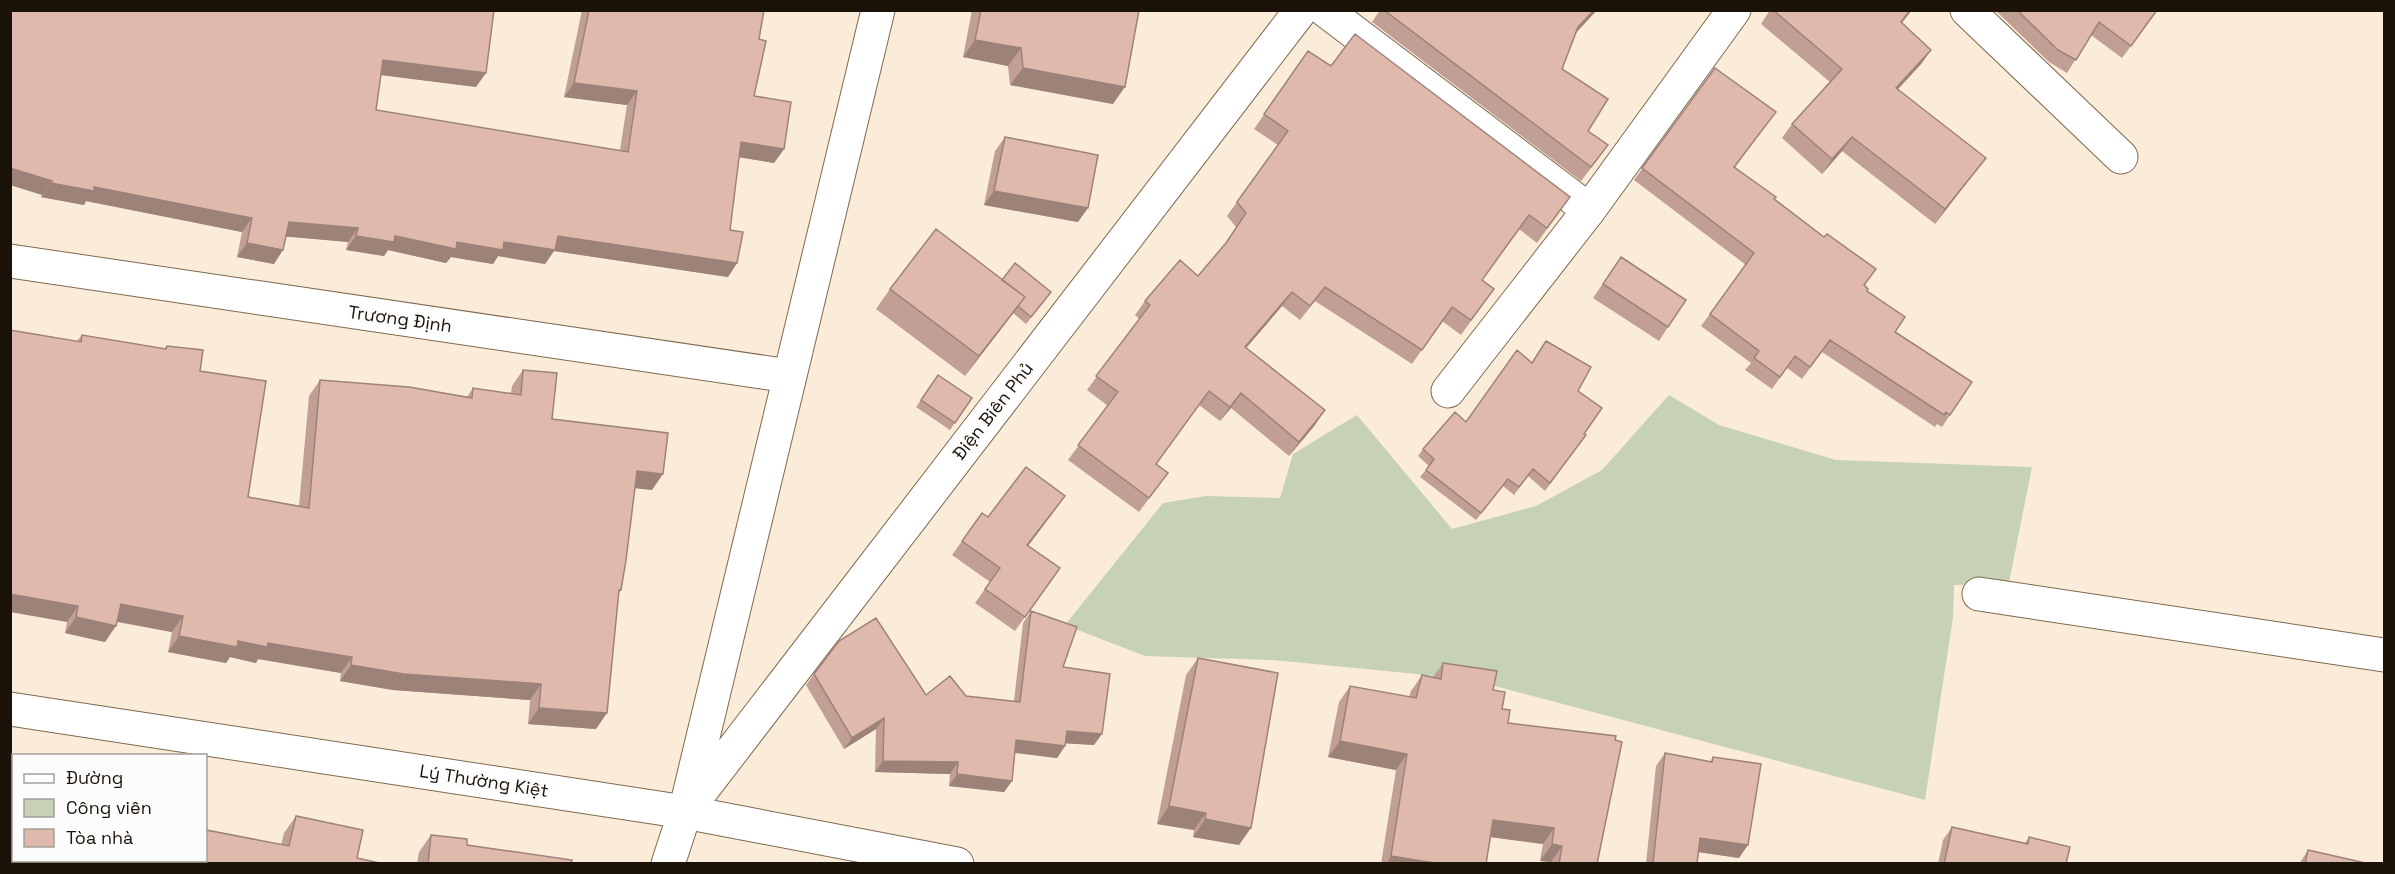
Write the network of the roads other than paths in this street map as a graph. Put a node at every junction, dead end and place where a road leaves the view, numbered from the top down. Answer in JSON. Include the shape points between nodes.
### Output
{"nodes":[{"id":1,"x":878,"y":10,"type":"edge"},
{"id":2,"x":1301,"y":10,"type":"edge"},
{"id":3,"x":1325,"y":10,"type":"edge"},
{"id":4,"x":1734,"y":10,"type":"edge"},
{"id":5,"x":1966,"y":10,"type":"edge"},
{"id":6,"x":2121,"y":157,"type":"dead end"},
{"id":7,"x":1590,"y":210,"type":"junction"},
{"id":8,"x":10,"y":261,"type":"edge"},
{"id":9,"x":789,"y":376,"type":"junction"},
{"id":10,"x":1448,"y":391,"type":"dead end"},
{"id":11,"x":1979,"y":594,"type":"dead end"},
{"id":12,"x":2385,"y":655,"type":"edge"},
{"id":13,"x":10,"y":709,"type":"edge"},
{"id":14,"x":685,"y":812,"type":"junction"},
{"id":15,"x":668,"y":864,"type":"edge"},
{"id":16,"x":957,"y":864,"type":"edge"}],
"edges":[{"from":1,"to":9,"type":"street"},
{"from":2,"to":14,"type":"street","name":"Điện Biên Phủ"},
{"from":3,"to":7,"type":"street"},
{"from":4,"to":7,"type":"street"},
{"from":5,"to":6,"type":"street"},
{"from":7,"to":10,"type":"street"},
{"from":8,"to":9,"type":"street","name":"Trương Định"},
{"from":9,"to":14,"type":"street"},
{"from":11,"to":12,"type":"street"},
{"from":13,"to":14,"type":"street","name":"Lý Thường Kiệt"},
{"from":14,"to":15,"type":"street"},
{"from":14,"to":16,"type":"street","name":"Lý Thường Kiệt"}]}
